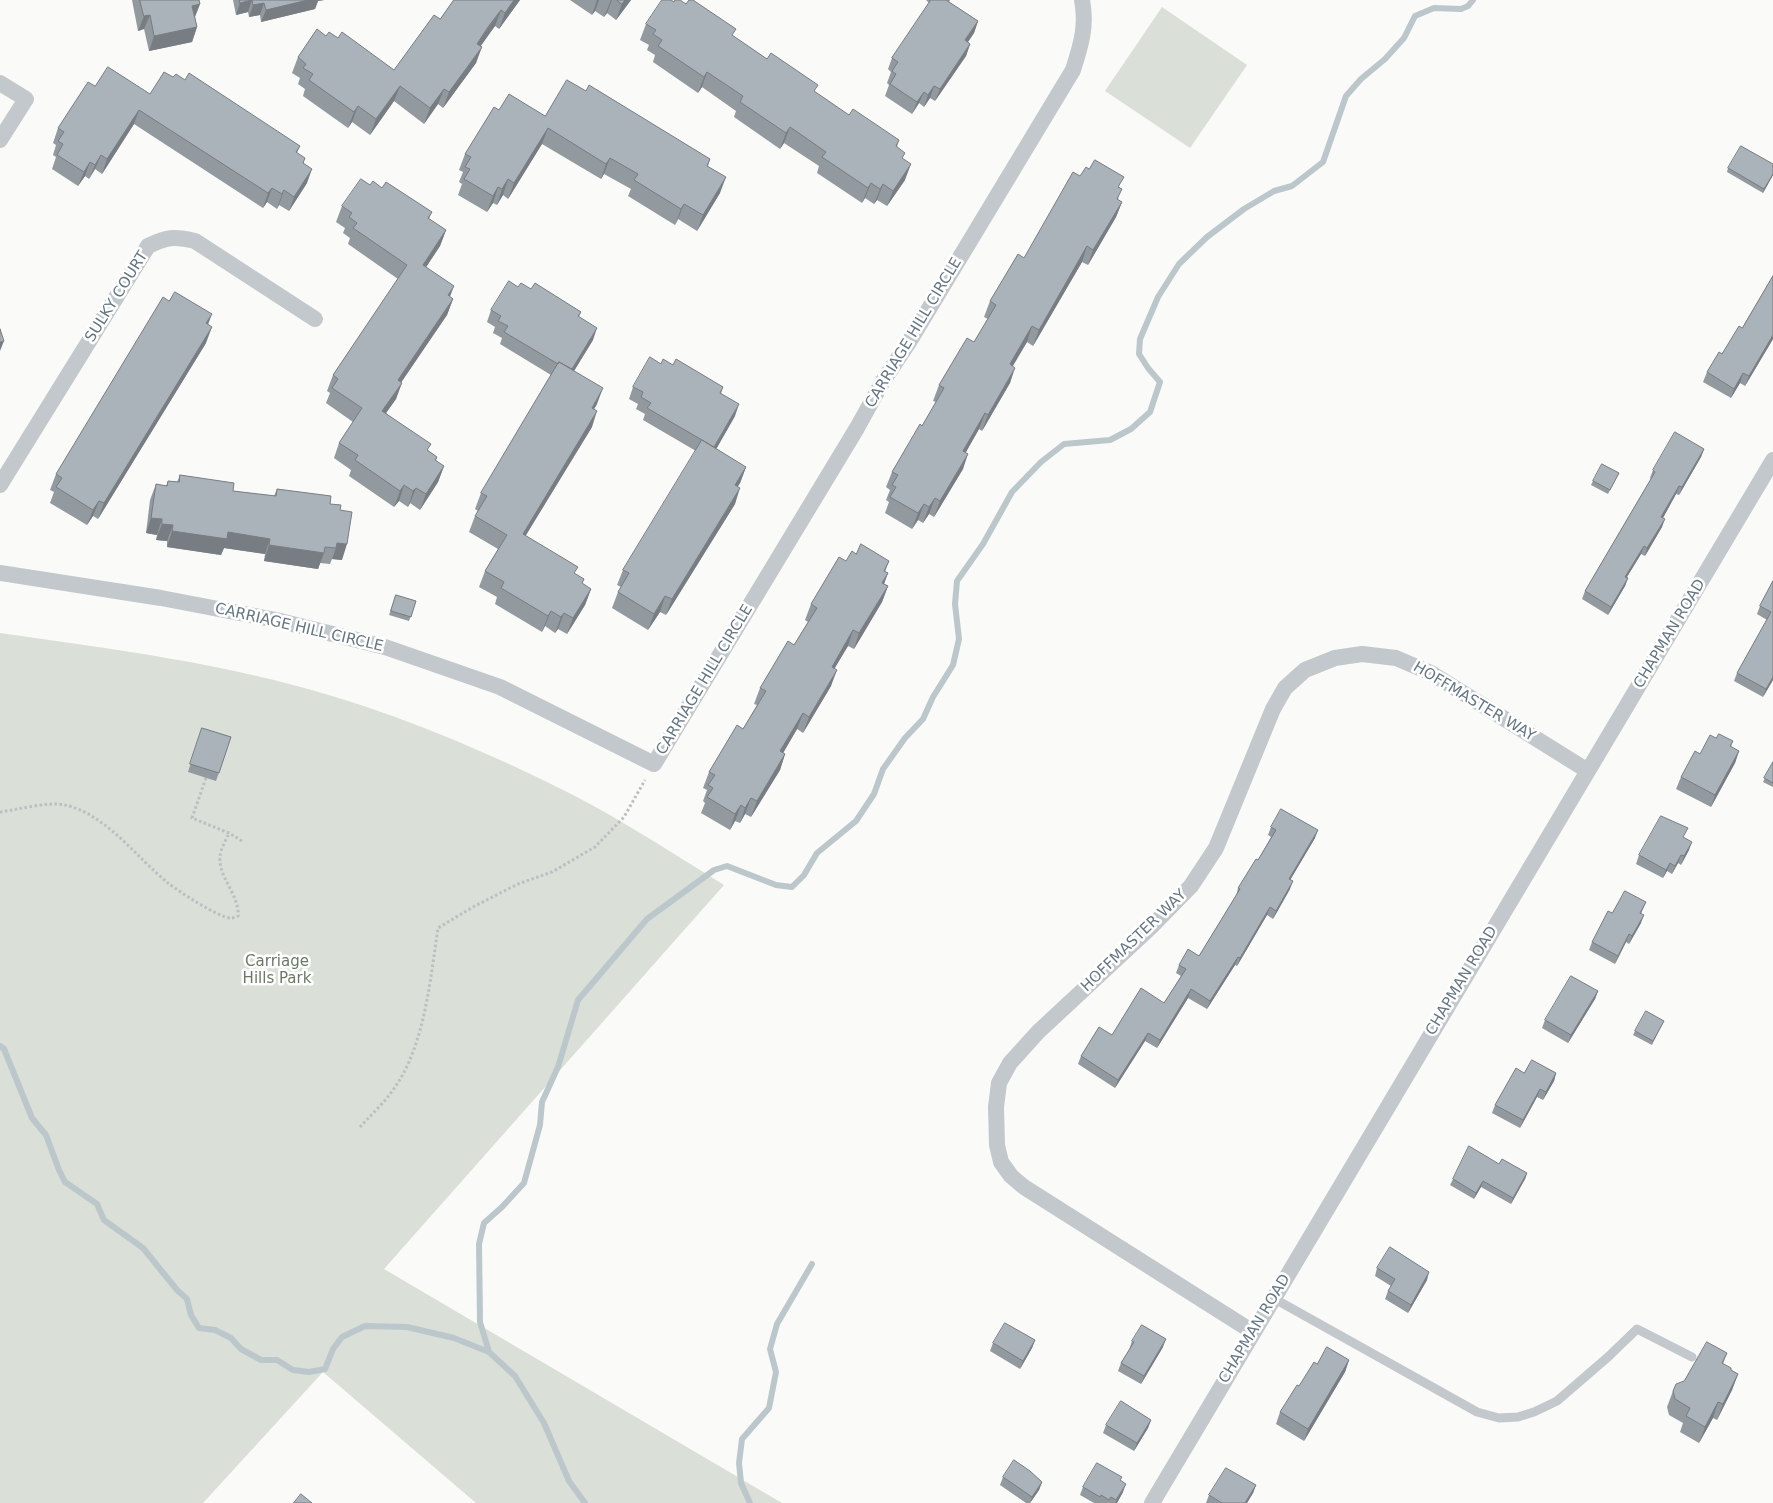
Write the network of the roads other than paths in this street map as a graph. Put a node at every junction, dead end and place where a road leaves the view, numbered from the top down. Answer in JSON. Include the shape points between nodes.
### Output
{"nodes":[{"id":1,"x":1082,"y":0,"type":"edge"},
{"id":2,"x":0,"y":83,"type":"edge"},
{"id":3,"x":0,"y":140,"type":"edge"},
{"id":4,"x":315,"y":319,"type":"dead end"},
{"id":5,"x":1773,"y":460,"type":"edge"},
{"id":6,"x":0,"y":485,"type":"edge"},
{"id":7,"x":0,"y":573,"type":"edge"},
{"id":8,"x":1588,"y":771,"type":"junction"},
{"id":9,"x":1273,"y":1298,"type":"junction"},
{"id":10,"x":1253,"y":1332,"type":"junction"},
{"id":11,"x":1692,"y":1357,"type":"dead end"},
{"id":12,"x":1152,"y":1503,"type":"edge"}],
"edges":[{"from":1,"to":7,"type":"street","name":"CARRIAGE HILL CIRCLE","via":[[1085,13],[1083,40],[1073,70],[654,764],[500,687],[385,647],[276,620]]},
{"from":2,"to":3,"type":"street","via":[[26,99]]},
{"from":4,"to":6,"type":"street","name":"SULKY COURT","via":[[195,241],[176,237],[161,239],[148,246]]},
{"from":5,"to":8,"type":"street","name":"CHAPMAN ROAD"},
{"from":8,"to":9,"type":"street","name":"CHAPMAN ROAD"},
{"from":8,"to":10,"type":"street","name":"HOFFMASTER WAY","via":[[1431,673],[1396,658],[1362,654],[1335,658],[1305,670],[1284,688],[1216,848],[1191,886],[1152,927],[1038,1032],[1010,1063],[999,1083],[996,1128],[1001,1162],[1011,1176]]},
{"from":9,"to":10,"type":"street","name":"CHAPMAN ROAD"},
{"from":9,"to":11,"type":"lane","via":[[1477,1412],[1499,1418],[1518,1417],[1557,1401],[1637,1329]]},
{"from":10,"to":12,"type":"street","name":"CHAPMAN ROAD"}]}
